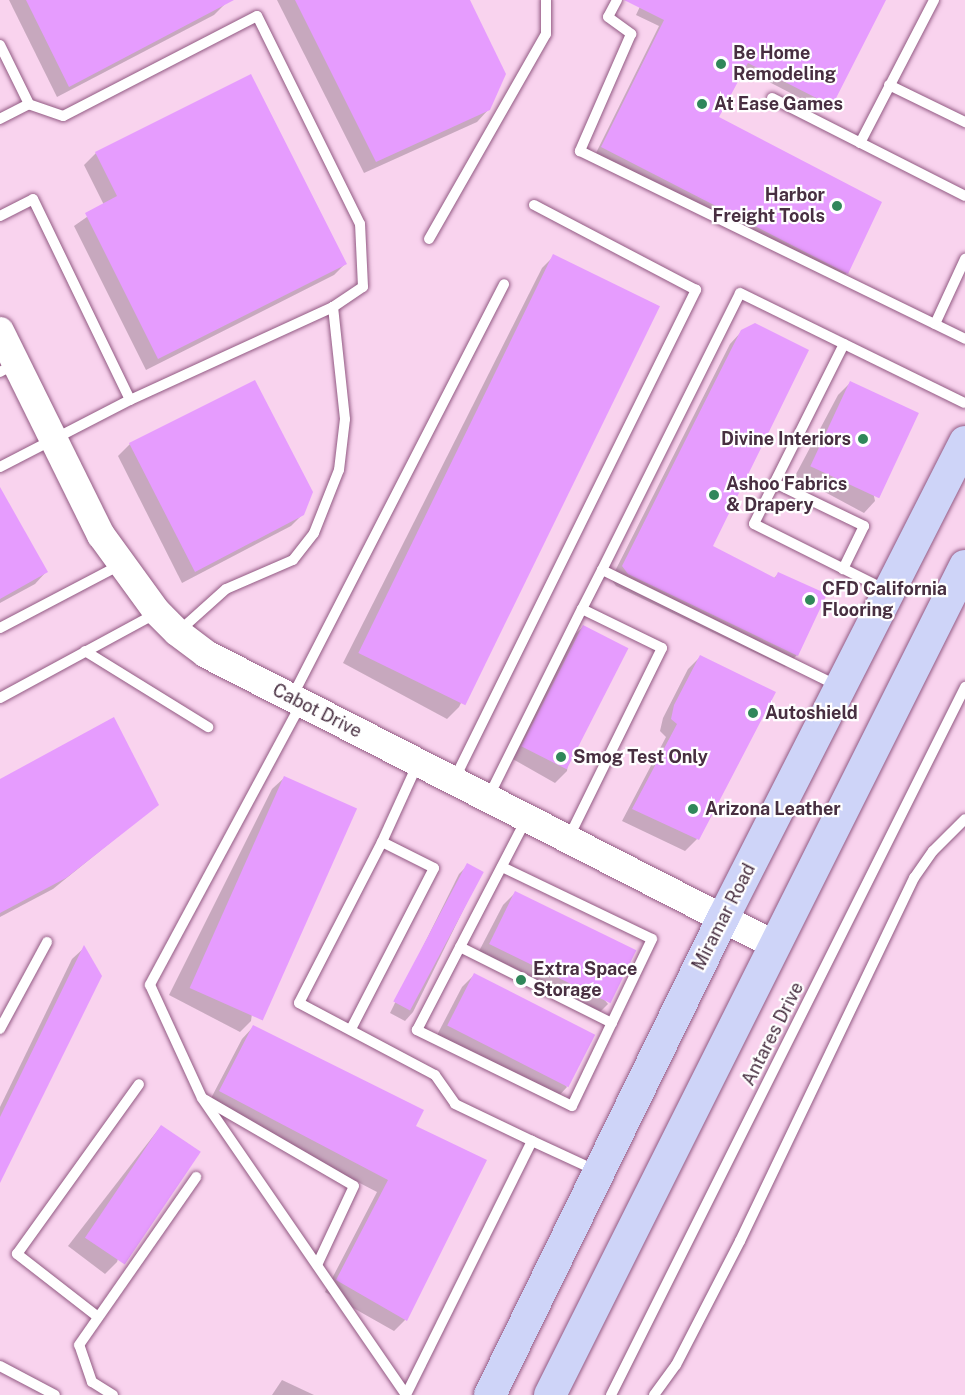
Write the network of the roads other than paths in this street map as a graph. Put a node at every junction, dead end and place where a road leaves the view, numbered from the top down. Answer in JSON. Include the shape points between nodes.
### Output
{"nodes":[{"id":1,"x":546,"y":0,"type":"edge"},
{"id":2,"x":617,"y":0,"type":"edge"},
{"id":3,"x":934,"y":0,"type":"edge"},
{"id":4,"x":0,"y":45,"type":"edge"},
{"id":5,"x":889,"y":85,"type":"junction"},
{"id":6,"x":772,"y":98,"type":"dead end"},
{"id":7,"x":29,"y":105,"type":"junction"},
{"id":8,"x":0,"y":119,"type":"edge"},
{"id":9,"x":965,"y":122,"type":"edge"},
{"id":10,"x":860,"y":143,"type":"junction"},
{"id":11,"x":965,"y":196,"type":"edge"},
{"id":12,"x":534,"y":206,"type":"dead end"},
{"id":13,"x":0,"y":216,"type":"edge"},
{"id":14,"x":429,"y":239,"type":"dead end"},
{"id":15,"x":965,"y":259,"type":"edge"},
{"id":16,"x":504,"y":284,"type":"dead end"},
{"id":17,"x":333,"y":307,"type":"junction"},
{"id":18,"x":935,"y":324,"type":"junction"},
{"id":19,"x":0,"y":331,"type":"edge"},
{"id":20,"x":965,"y":339,"type":"edge"},
{"id":21,"x":844,"y":344,"type":"junction"},
{"id":22,"x":8,"y":368,"type":"edge"},
{"id":23,"x":130,"y":400,"type":"junction"},
{"id":24,"x":965,"y":403,"type":"edge"},
{"id":25,"x":53,"y":438,"type":"junction"},
{"id":26,"x":965,"y":442,"type":"edge"},
{"id":27,"x":0,"y":467,"type":"edge"},
{"id":28,"x":775,"y":483,"type":"junction"},
{"id":29,"x":122,"y":564,"type":"junction"},
{"id":30,"x":965,"y":566,"type":"edge"},
{"id":31,"x":843,"y":569,"type":"junction"},
{"id":32,"x":602,"y":570,"type":"junction"},
{"id":33,"x":889,"y":592,"type":"junction"},
{"id":34,"x":582,"y":609,"type":"junction"},
{"id":35,"x":157,"y":612,"type":"junction"},
{"id":36,"x":0,"y":628,"type":"edge"},
{"id":37,"x":177,"y":632,"type":"junction"},
{"id":38,"x":86,"y":651,"type":"junction"},
{"id":39,"x":841,"y":687,"type":"junction"},
{"id":40,"x":965,"y":687,"type":"edge"},
{"id":41,"x":0,"y":698,"type":"edge"},
{"id":42,"x":297,"y":700,"type":"junction"},
{"id":43,"x":208,"y":727,"type":"dead end"},
{"id":44,"x":418,"y":762,"type":"junction"},
{"id":45,"x":454,"y":781,"type":"junction"},
{"id":46,"x":488,"y":798,"type":"junction"},
{"id":47,"x":527,"y":818,"type":"junction"},
{"id":48,"x":965,"y":819,"type":"edge"},
{"id":49,"x":567,"y":839,"type":"junction"},
{"id":50,"x":381,"y":842,"type":"junction"},
{"id":51,"x":502,"y":867,"type":"junction"},
{"id":52,"x":723,"y":918,"type":"junction"},
{"id":53,"x":47,"y":942,"type":"dead end"},
{"id":54,"x":773,"y":945,"type":"junction"},
{"id":55,"x":460,"y":947,"type":"junction"},
{"id":56,"x":612,"y":1023,"type":"junction"},
{"id":57,"x":0,"y":1029,"type":"edge"},
{"id":58,"x":351,"y":1029,"type":"junction"},
{"id":59,"x":139,"y":1084,"type":"dead end"},
{"id":60,"x":202,"y":1098,"type":"junction"},
{"id":61,"x":532,"y":1141,"type":"junction"},
{"id":62,"x":599,"y":1172,"type":"junction"},
{"id":63,"x":196,"y":1177,"type":"dead end"},
{"id":64,"x":316,"y":1265,"type":"junction"},
{"id":65,"x":98,"y":1317,"type":"junction"},
{"id":66,"x":0,"y":1366,"type":"edge"},
{"id":67,"x":55,"y":1395,"type":"edge"},
{"id":68,"x":113,"y":1395,"type":"edge"},
{"id":69,"x":406,"y":1395,"type":"edge"},
{"id":70,"x":490,"y":1395,"type":"edge"},
{"id":71,"x":550,"y":1395,"type":"edge"},
{"id":72,"x":611,"y":1395,"type":"edge"},
{"id":73,"x":654,"y":1395,"type":"edge"}],
"edges":[{"from":1,"to":14,"type":"lane","via":[[546,34]]},
{"from":2,"to":18,"type":"lane","via":[[608,17],[631,34],[580,151]]},
{"from":3,"to":5,"type":"lane"},
{"from":4,"to":7,"type":"lane"},
{"from":5,"to":9,"type":"lane"},
{"from":5,"to":10,"type":"lane"},
{"from":6,"to":10,"type":"lane"},
{"from":7,"to":8,"type":"lane"},
{"from":7,"to":17,"type":"lane","via":[[63,116],[257,16],[360,224],[363,287]]},
{"from":10,"to":11,"type":"lane"},
{"from":12,"to":45,"type":"lane","via":[[696,290]]},
{"from":13,"to":23,"type":"lane","via":[[33,199]]},
{"from":15,"to":18,"type":"lane"},
{"from":16,"to":42,"type":"lane"},
{"from":17,"to":23,"type":"lane"},
{"from":17,"to":37,"type":"lane","via":[[345,419],[339,470],[314,533],[293,560],[225,589]]},
{"from":18,"to":20,"type":"lane"},
{"from":19,"to":22,"type":"street","name":"Cabot Drive"},
{"from":21,"to":24,"type":"lane"},
{"from":21,"to":28,"type":"lane"},
{"from":21,"to":32,"type":"lane","via":[[740,293]]},
{"from":22,"to":25,"type":"street","name":"Cabot Drive"},
{"from":23,"to":25,"type":"lane"},
{"from":25,"to":27,"type":"lane"},
{"from":25,"to":29,"type":"street","name":"Cabot Drive","via":[[101,535]]},
{"from":26,"to":33,"type":"main road","name":"Miramar Road"},
{"from":28,"to":31,"type":"lane","via":[[754,524]]},
{"from":28,"to":31,"type":"lane","via":[[864,526]]},
{"from":29,"to":35,"type":"street","name":"Cabot Drive"},
{"from":29,"to":36,"type":"lane"},
{"from":30,"to":54,"type":"main road"},
{"from":31,"to":33,"type":"lane"},
{"from":32,"to":34,"type":"lane"},
{"from":32,"to":39,"type":"lane"},
{"from":33,"to":39,"type":"main road","name":"Miramar Road"},
{"from":34,"to":46,"type":"lane"},
{"from":34,"to":49,"type":"lane","via":[[662,648]]},
{"from":35,"to":37,"type":"street","name":"Cabot Drive"},
{"from":35,"to":38,"type":"lane"},
{"from":37,"to":42,"type":"street","name":"Cabot Drive","via":[[206,654]]},
{"from":38,"to":41,"type":"lane"},
{"from":38,"to":43,"type":"lane"},
{"from":39,"to":52,"type":"main road","name":"Miramar Road"},
{"from":40,"to":72,"type":"lane","name":"Antares Drive"},
{"from":42,"to":44,"type":"street","name":"Cabot Drive"},
{"from":42,"to":60,"type":"lane","via":[[150,985]]},
{"from":44,"to":45,"type":"street","name":"Cabot Drive"},
{"from":44,"to":50,"type":"lane"},
{"from":45,"to":46,"type":"street","name":"Cabot Drive"},
{"from":46,"to":47,"type":"street","name":"Cabot Drive"},
{"from":47,"to":49,"type":"street","name":"Cabot Drive"},
{"from":47,"to":51,"type":"lane"},
{"from":48,"to":73,"type":"lane","via":[[933,851],[914,878],[740,1241],[676,1365]]},
{"from":49,"to":52,"type":"street","name":"Cabot Drive"},
{"from":50,"to":58,"type":"lane","via":[[299,1002]]},
{"from":50,"to":58,"type":"lane","via":[[434,868]]},
{"from":51,"to":55,"type":"lane"},
{"from":51,"to":56,"type":"lane","via":[[652,939]]},
{"from":52,"to":54,"type":"street","name":"Cabot Drive"},
{"from":52,"to":62,"type":"main road","name":"Miramar Road"},
{"from":53,"to":57,"type":"lane"},
{"from":54,"to":71,"type":"main road"},
{"from":55,"to":56,"type":"lane"},
{"from":55,"to":56,"type":"lane","via":[[417,1030],[572,1106]]},
{"from":58,"to":61,"type":"lane","via":[[435,1075],[455,1104]]},
{"from":59,"to":65,"type":"lane","via":[[17,1254]]},
{"from":60,"to":64,"type":"lane"},
{"from":60,"to":64,"type":"lane","via":[[354,1186]]},
{"from":61,"to":62,"type":"lane"},
{"from":61,"to":69,"type":"lane"},
{"from":62,"to":70,"type":"main road","name":"Miramar Road"},
{"from":63,"to":65,"type":"lane"},
{"from":64,"to":69,"type":"lane"},
{"from":65,"to":68,"type":"lane","via":[[79,1345],[92,1383]]},
{"from":66,"to":67,"type":"lane"}]}
